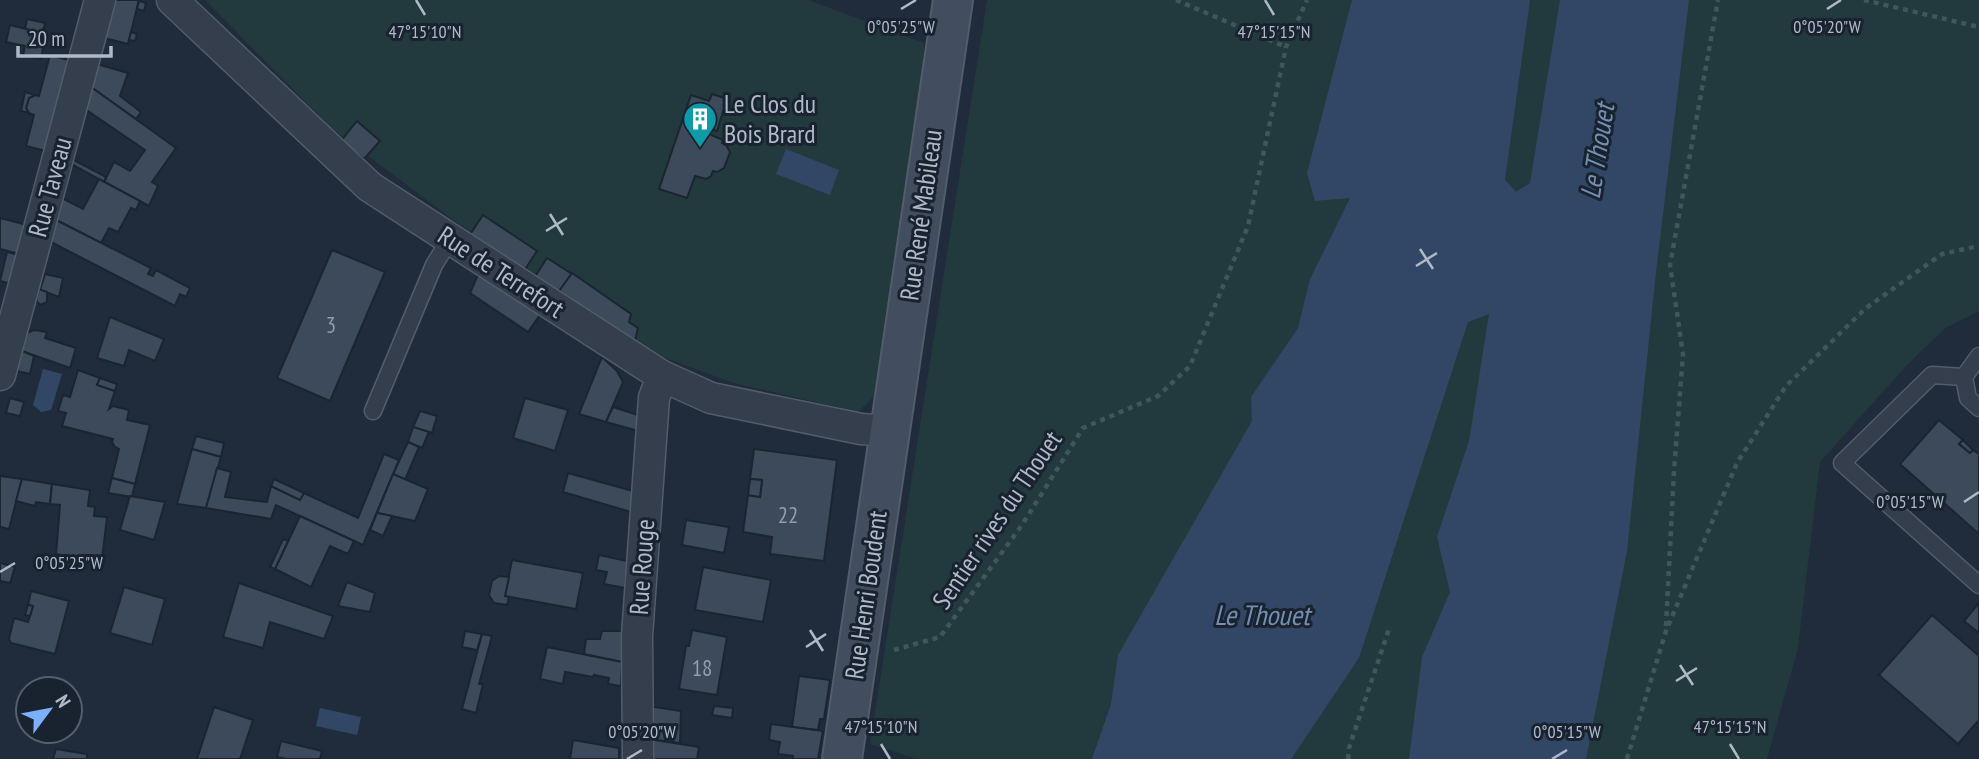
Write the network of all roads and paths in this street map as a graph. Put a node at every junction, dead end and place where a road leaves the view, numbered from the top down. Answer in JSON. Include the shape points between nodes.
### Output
{"nodes":[{"id":1,"x":100,"y":0,"type":"edge"},
{"id":2,"x":173,"y":0,"type":"edge"},
{"id":3,"x":953,"y":0,"type":"edge"},
{"id":4,"x":1176,"y":0,"type":"edge"},
{"id":5,"x":1307,"y":0,"type":"edge"},
{"id":6,"x":1718,"y":0,"type":"edge"},
{"id":7,"x":1864,"y":0,"type":"edge"},
{"id":8,"x":1979,"y":27,"type":"edge"},
{"id":9,"x":1286,"y":47,"type":"junction"},
{"id":10,"x":450,"y":239,"type":"junction"},
{"id":11,"x":1979,"y":246,"type":"edge"},
{"id":12,"x":1979,"y":356,"type":"edge"},
{"id":13,"x":0,"y":375,"type":"edge"},
{"id":14,"x":662,"y":376,"type":"junction"},
{"id":15,"x":1964,"y":377,"type":"junction"},
{"id":16,"x":1979,"y":408,"type":"edge"},
{"id":17,"x":373,"y":411,"type":"dead end"},
{"id":18,"x":890,"y":431,"type":"junction"},
{"id":19,"x":1979,"y":585,"type":"edge"},
{"id":20,"x":1390,"y":626,"type":"dead end"},
{"id":21,"x":1666,"y":631,"type":"junction"},
{"id":22,"x":856,"y":661,"type":"junction"},
{"id":23,"x":638,"y":759,"type":"edge"},
{"id":24,"x":842,"y":759,"type":"edge"},
{"id":25,"x":1348,"y":759,"type":"edge"},
{"id":26,"x":1627,"y":759,"type":"edge"}],
"edges":[{"from":1,"to":13,"type":"street","name":"Rue Taveau"},
{"from":2,"to":10,"type":"street","name":"Rue de Terrefort","via":[[370,187]]},
{"from":3,"to":18,"type":"main road","name":"Rue René Mabileau"},
{"from":4,"to":9,"type":"path"},
{"from":5,"to":9,"type":"path","name":"Sentier rives du Thouet"},
{"from":6,"to":21,"type":"path","via":[[1670,265],[1683,354]]},
{"from":7,"to":8,"type":"path"},
{"from":9,"to":22,"type":"path","name":"Sentier rives du Thouet","via":[[1248,226],[1190,366],[1158,396],[1083,428],[1022,525],[940,637]]},
{"from":10,"to":14,"type":"street","name":"Rue de Terrefort"},
{"from":10,"to":17,"type":"lane","via":[[434,265]]},
{"from":11,"to":21,"type":"path","via":[[1942,254],[1866,308],[1786,386],[1737,463]]},
{"from":12,"to":15,"type":"lane"},
{"from":14,"to":18,"type":"street","name":"Rue de Terrefort","via":[[711,398]]},
{"from":14,"to":23,"type":"street","name":"Rue Rouge","via":[[654,398],[637,636]]},
{"from":15,"to":16,"type":"lane","via":[[1968,398]]},
{"from":15,"to":19,"type":"lane","via":[[1932,375],[1842,463]]},
{"from":18,"to":22,"type":"main road","name":"Rue Henri Boudent"},
{"from":20,"to":25,"type":"path"},
{"from":21,"to":26,"type":"path"},
{"from":22,"to":24,"type":"main road","name":"Rue Henri Boudent"}]}
